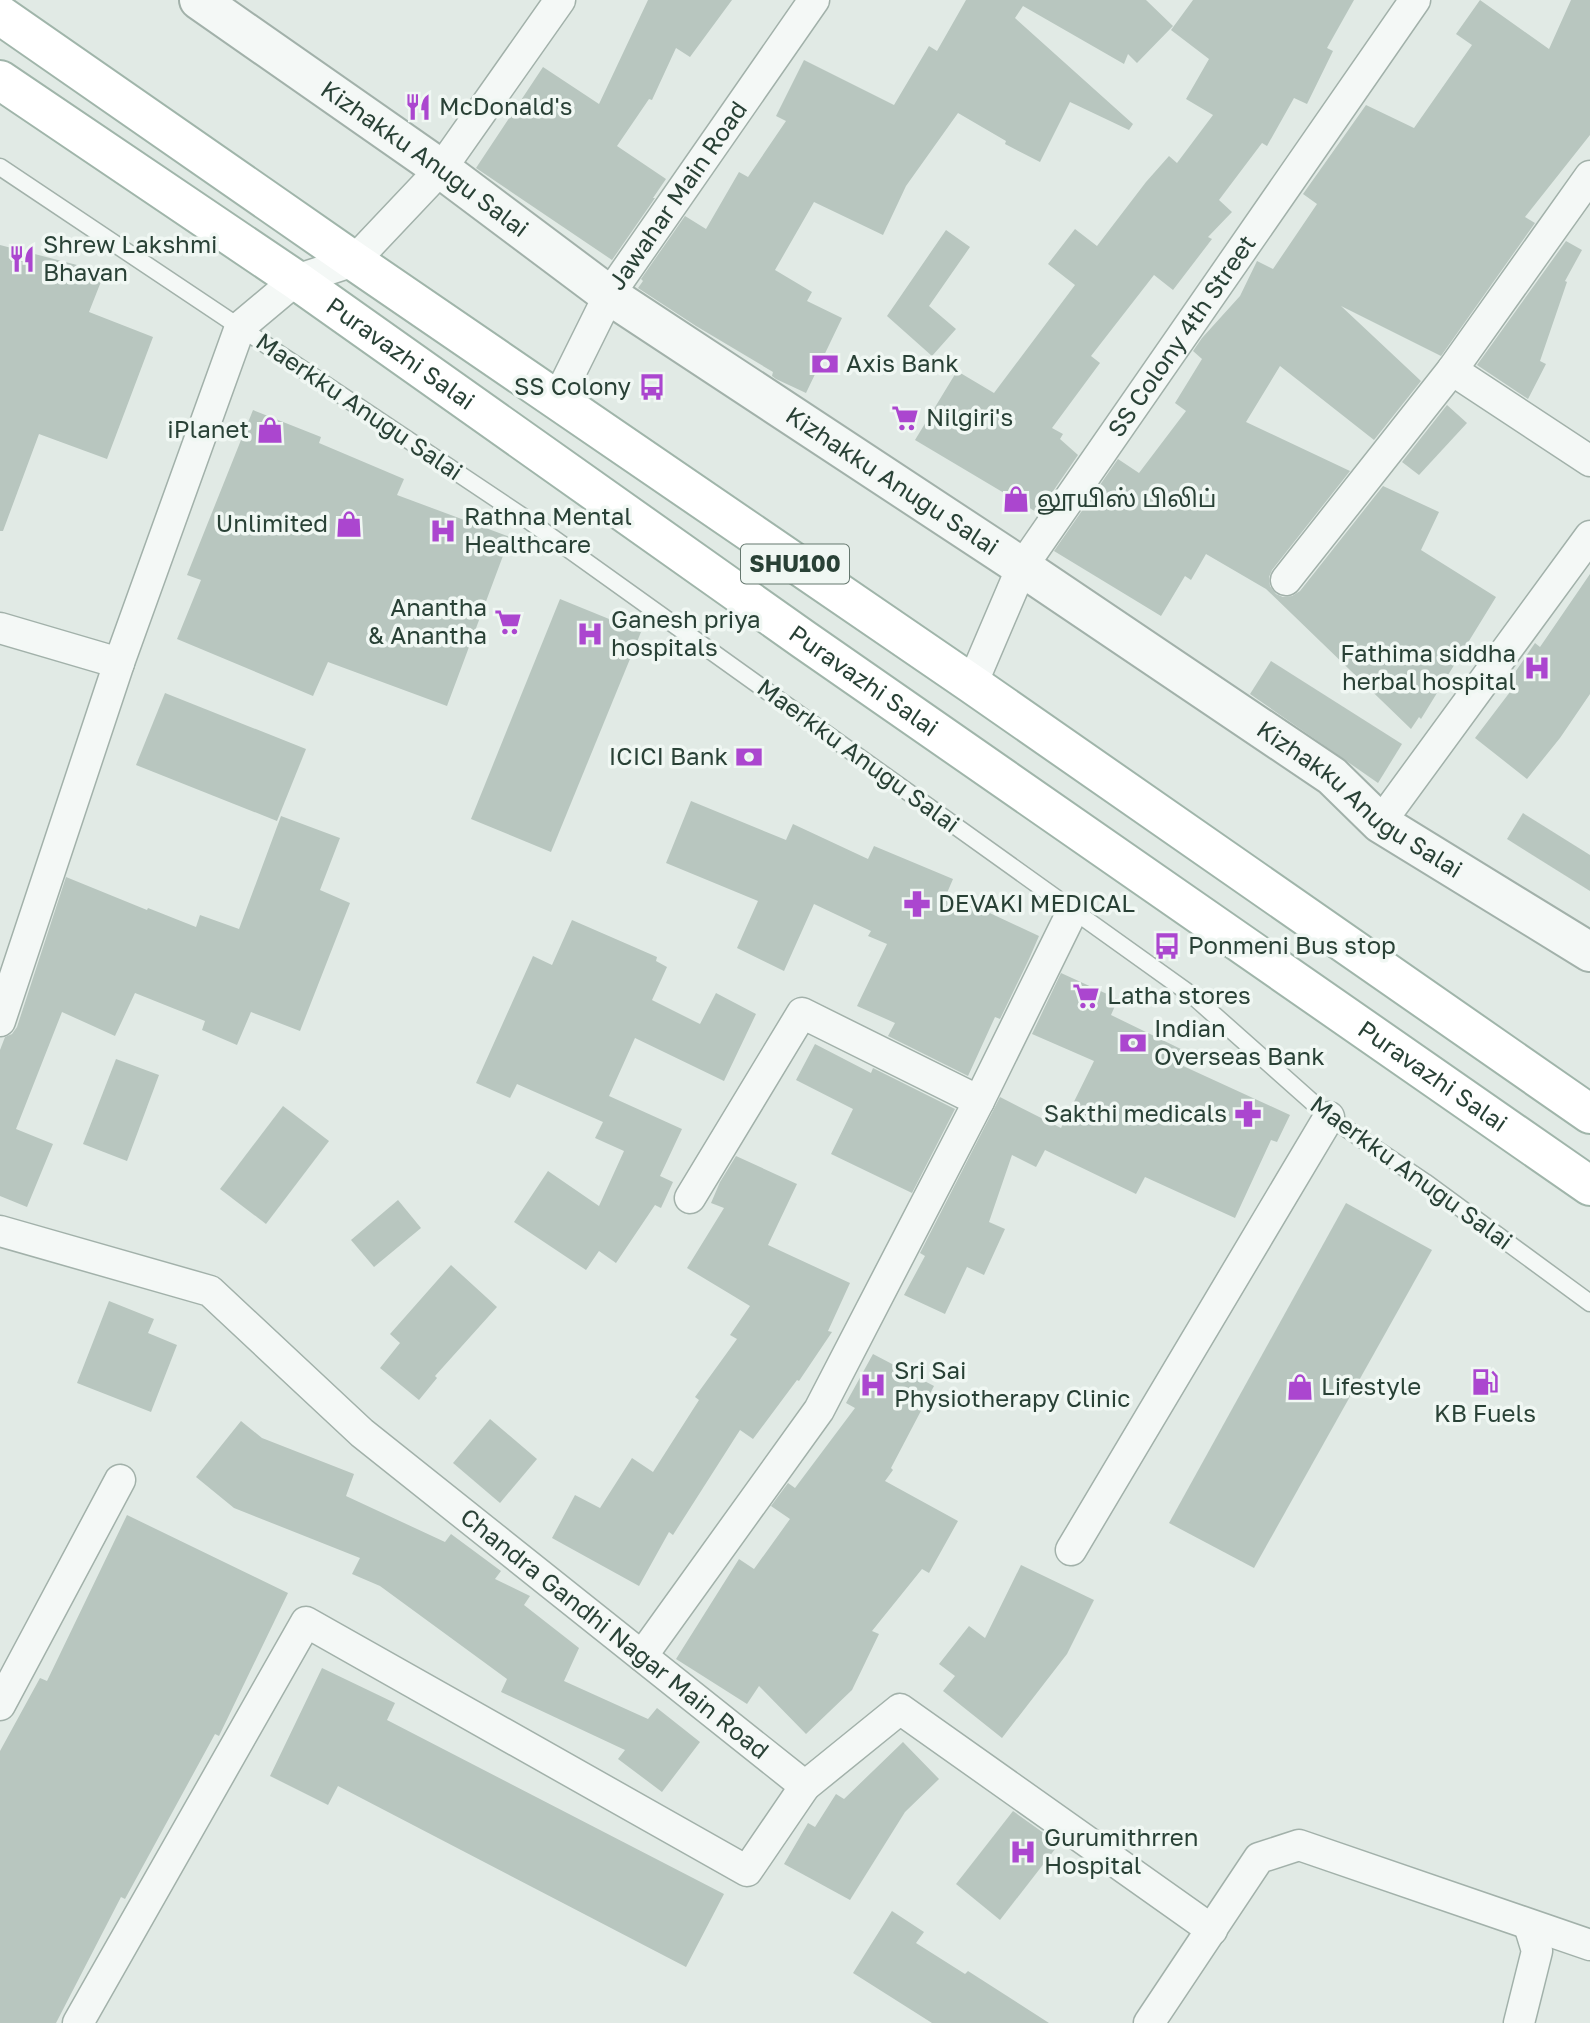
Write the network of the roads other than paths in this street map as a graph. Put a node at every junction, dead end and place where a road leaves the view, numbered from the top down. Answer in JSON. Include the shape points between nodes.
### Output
{"nodes":[{"id":1,"x":199,"y":0,"type":"edge"},
{"id":2,"x":560,"y":0,"type":"edge"},
{"id":3,"x":814,"y":0,"type":"edge"},
{"id":4,"x":1415,"y":0,"type":"edge"},
{"id":5,"x":0,"y":15,"type":"edge"},
{"id":6,"x":0,"y":80,"type":"edge"},
{"id":7,"x":0,"y":167,"type":"edge"},
{"id":8,"x":441,"y":169,"type":"junction"},
{"id":9,"x":1590,"y":176,"type":"edge"},
{"id":10,"x":354,"y":261,"type":"junction"},
{"id":11,"x":296,"y":280,"type":"junction"},
{"id":12,"x":609,"y":295,"type":"junction"},
{"id":13,"x":240,"y":327,"type":"junction"},
{"id":14,"x":1452,"y":370,"type":"junction"},
{"id":15,"x":557,"y":400,"type":"junction"},
{"id":16,"x":1590,"y":461,"type":"edge"},
{"id":17,"x":1590,"y":536,"type":"edge"},
{"id":18,"x":1022,"y":567,"type":"junction"},
{"id":19,"x":1286,"y":580,"type":"dead end"},
{"id":20,"x":0,"y":628,"type":"edge"},
{"id":21,"x":119,"y":663,"type":"junction"},
{"id":22,"x":972,"y":684,"type":"junction"},
{"id":23,"x":1380,"y":823,"type":"junction"},
{"id":24,"x":1073,"y":910,"type":"junction"},
{"id":25,"x":1590,"y":952,"type":"edge"},
{"id":26,"x":0,"y":1021,"type":"edge"},
{"id":27,"x":979,"y":1101,"type":"junction"},
{"id":28,"x":1590,"y":1114,"type":"edge"},
{"id":29,"x":1329,"y":1117,"type":"junction"},
{"id":30,"x":1590,"y":1186,"type":"edge"},
{"id":31,"x":690,"y":1198,"type":"dead end"},
{"id":32,"x":0,"y":1231,"type":"edge"},
{"id":33,"x":1590,"y":1303,"type":"edge"},
{"id":34,"x":120,"y":1479,"type":"dead end"},
{"id":35,"x":1071,"y":1550,"type":"dead end"},
{"id":36,"x":642,"y":1656,"type":"junction"},
{"id":37,"x":0,"y":1705,"type":"edge"},
{"id":38,"x":805,"y":1786,"type":"junction"},
{"id":39,"x":1529,"y":1925,"type":"junction"},
{"id":40,"x":1212,"y":1930,"type":"junction"},
{"id":41,"x":1590,"y":1945,"type":"edge"},
{"id":42,"x":78,"y":2023,"type":"edge"},
{"id":43,"x":1149,"y":2023,"type":"edge"},
{"id":44,"x":1519,"y":2023,"type":"edge"}],
"edges":[{"from":1,"to":8,"type":"street","name":"Kizhakku Anugu Salai"},
{"from":2,"to":8,"type":"street"},
{"from":3,"to":12,"type":"street","name":"Jawahar Main Road"},
{"from":4,"to":18,"type":"street","name":"SS Colony 4th Street"},
{"from":5,"to":10,"type":"main road","name":"Puravazhi Salai","number":"SHU100"},
{"from":6,"to":11,"type":"main road","name":"Puravazhi Salai","number":"SHU100"},
{"from":7,"to":13,"type":"lane","name":"Maerkku Anugu Salai"},
{"from":8,"to":10,"type":"street"},
{"from":8,"to":12,"type":"street","name":"Kizhakku Anugu Salai"},
{"from":9,"to":14,"type":"street"},
{"from":10,"to":11,"type":"street"},
{"from":10,"to":15,"type":"main road","name":"Puravazhi Salai","number":"SHU100"},
{"from":11,"to":13,"type":"street"},
{"from":11,"to":30,"type":"main road","name":"Puravazhi Salai","number":"SHU100"},
{"from":12,"to":15,"type":"street","name":"Jawahar Main Road"},
{"from":12,"to":18,"type":"street","name":"Kizhakku Anugu Salai"},
{"from":13,"to":21,"type":"street"},
{"from":13,"to":24,"type":"lane","name":"Maerkku Anugu Salai","via":[[525,518]]},
{"from":14,"to":16,"type":"street"},
{"from":14,"to":19,"type":"street"},
{"from":15,"to":22,"type":"main road","name":"Puravazhi Salai","number":"SHU100"},
{"from":17,"to":23,"type":"street"},
{"from":18,"to":22,"type":"street","name":"SS Colony 4th Street"},
{"from":18,"to":23,"type":"street","name":"Kizhakku Anugu Salai","via":[[1332,776]]},
{"from":20,"to":21,"type":"street"},
{"from":21,"to":26,"type":"street"},
{"from":22,"to":28,"type":"main road","name":"Puravazhi Salai","number":"SHU100"},
{"from":23,"to":25,"type":"street","name":"Kizhakku Anugu Salai"},
{"from":24,"to":27,"type":"street"},
{"from":24,"to":29,"type":"lane","name":"Maerkku Anugu Salai","via":[[1193,996]]},
{"from":27,"to":31,"type":"street","via":[[802,1013]]},
{"from":27,"to":36,"type":"street","via":[[819,1410]]},
{"from":29,"to":33,"type":"lane","name":"Maerkku Anugu Salai"},
{"from":29,"to":35,"type":"street"},
{"from":32,"to":36,"type":"street","name":"Chandra Gandhi Nagar Main Road","via":[[210,1291],[362,1433]]},
{"from":34,"to":37,"type":"street"},
{"from":36,"to":38,"type":"street","name":"Chandra Gandhi Nagar Main Road"},
{"from":38,"to":40,"type":"street","via":[[900,1709]]},
{"from":38,"to":42,"type":"street","via":[[747,1871],[306,1622]]},
{"from":39,"to":40,"type":"street","via":[[1299,1845],[1259,1858]]},
{"from":39,"to":41,"type":"street"},
{"from":39,"to":44,"type":"street","via":[[1536,1951]]},
{"from":40,"to":43,"type":"street"}]}
